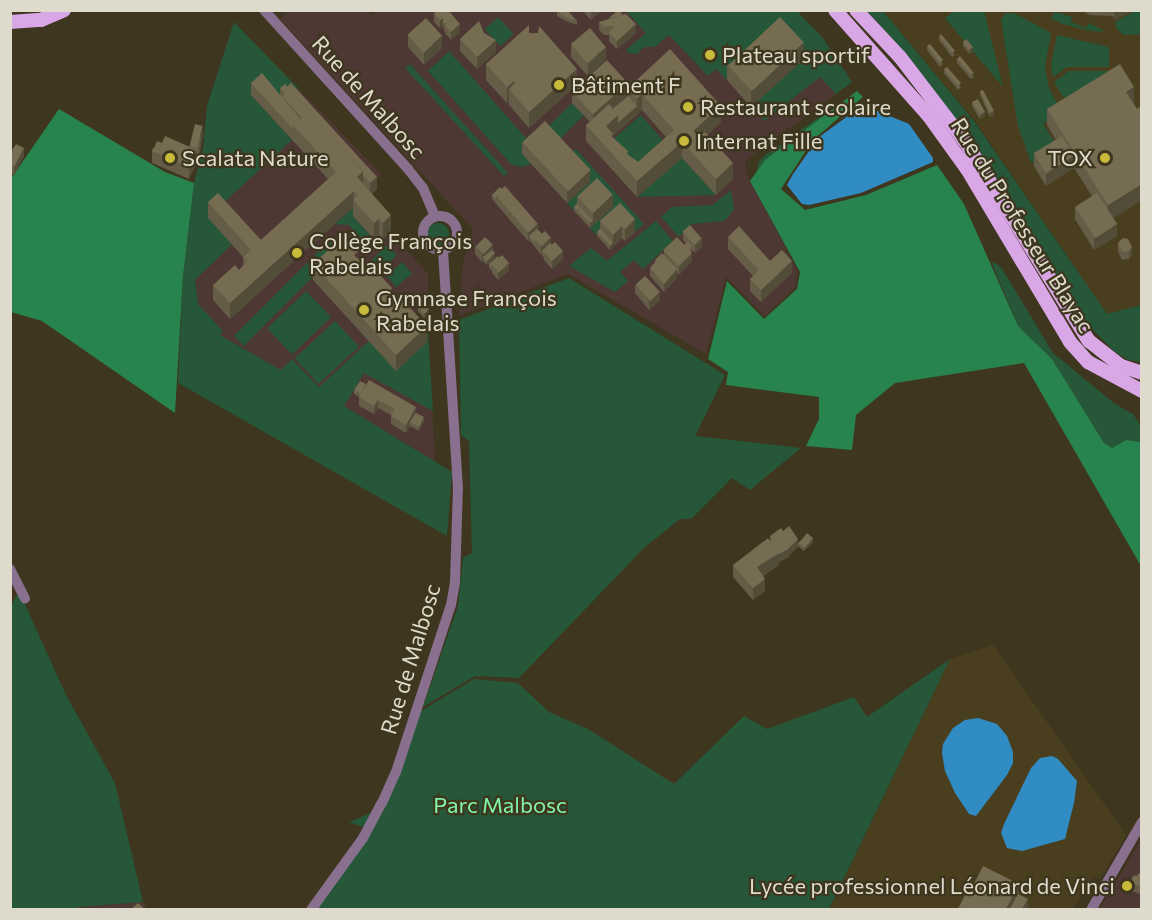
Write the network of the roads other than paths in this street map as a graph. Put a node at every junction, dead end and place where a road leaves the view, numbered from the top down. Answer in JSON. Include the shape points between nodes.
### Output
{"nodes":[{"id":1,"x":64,"y":10,"type":"edge"},
{"id":2,"x":264,"y":10,"type":"edge"},
{"id":3,"x":835,"y":10,"type":"edge"},
{"id":4,"x":856,"y":10,"type":"edge"},
{"id":5,"x":10,"y":22,"type":"edge"},
{"id":6,"x":435,"y":216,"type":"junction"},
{"id":7,"x":443,"y":250,"type":"junction"},
{"id":8,"x":1142,"y":373,"type":"edge"},
{"id":9,"x":1142,"y":391,"type":"edge"},
{"id":10,"x":10,"y":569,"type":"edge"},
{"id":11,"x":25,"y":598,"type":"dead end"},
{"id":12,"x":1142,"y":822,"type":"edge"},
{"id":13,"x":311,"y":909,"type":"edge"},
{"id":14,"x":1091,"y":909,"type":"edge"}],
"edges":[{"from":1,"to":5,"type":"main road","via":[[41,20]]},
{"from":2,"to":6,"type":"street","name":"Rue de Malbosc","via":[[408,169],[423,188]]},
{"from":3,"to":9,"type":"main road","name":"Rue du Professeur Blayac","via":[[928,115],[960,160],[1070,342],[1088,362]]},
{"from":4,"to":8,"type":"main road","name":"Rue du Professeur Blayac","via":[[900,57],[966,143],[1089,341],[1121,366]]},
{"from":6,"to":7,"type":"street","via":[[423,228],[424,240],[432,248]]},
{"from":6,"to":7,"type":"street","name":"Rue de Malbosc","via":[[446,217],[455,226],[453,243]]},
{"from":7,"to":13,"type":"street","name":"Rue de Malbosc","via":[[457,474],[451,605],[396,772],[363,838]]},
{"from":10,"to":11,"type":"street"},
{"from":12,"to":14,"type":"street"}]}
